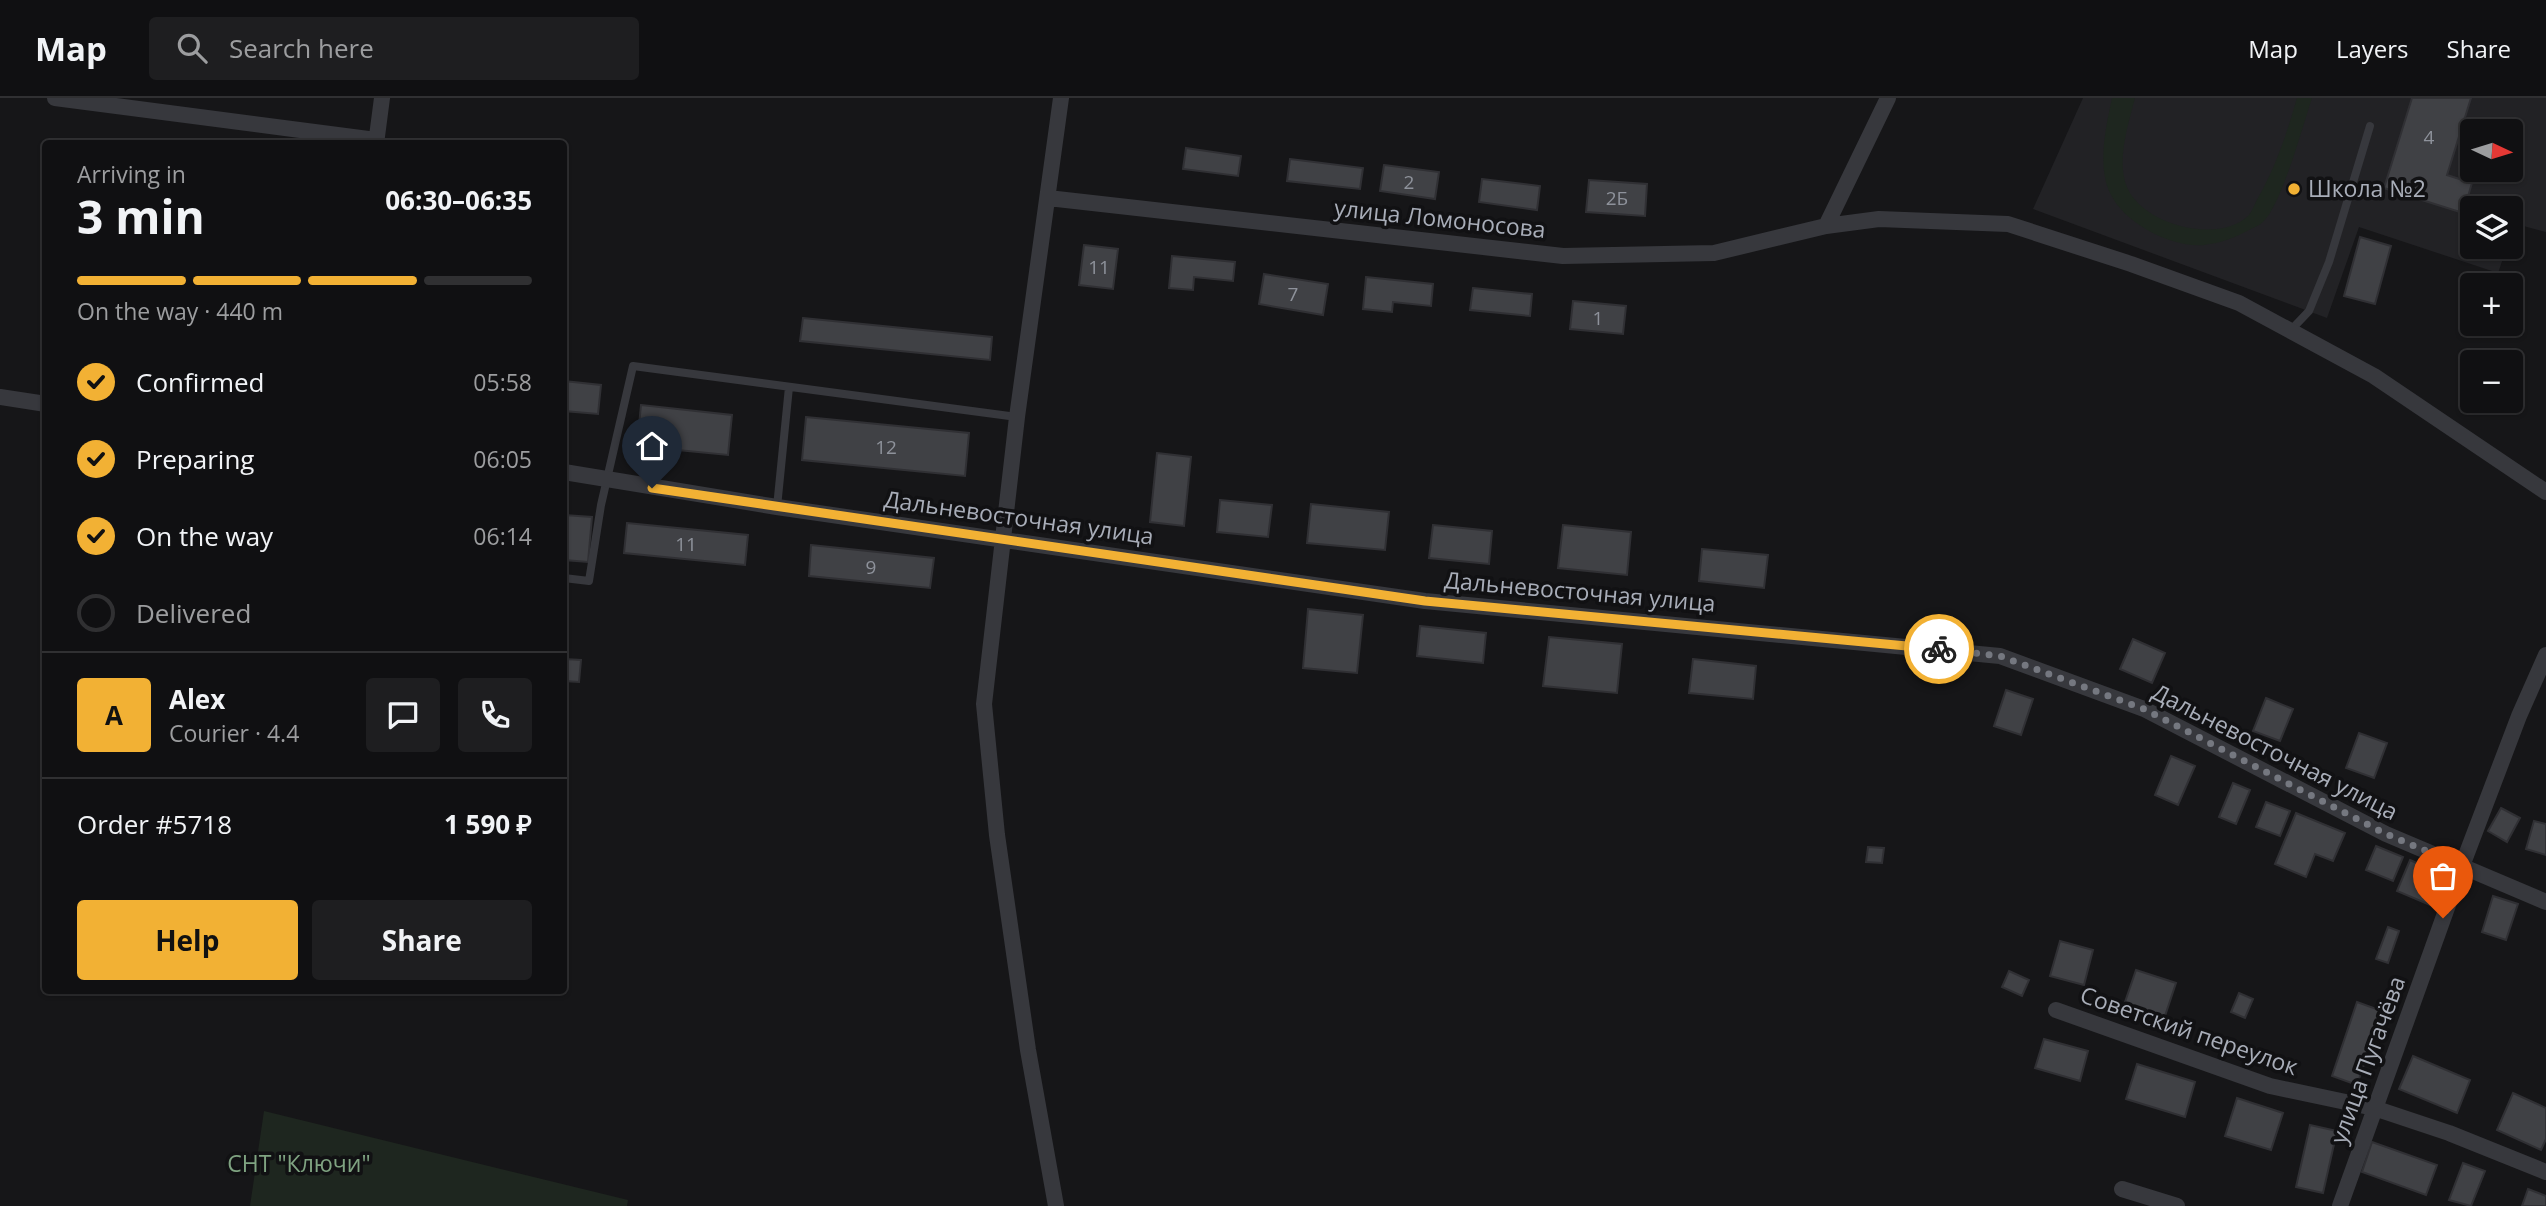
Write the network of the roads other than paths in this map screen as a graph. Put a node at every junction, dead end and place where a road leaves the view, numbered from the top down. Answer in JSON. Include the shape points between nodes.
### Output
{"nodes":[{"id":1,"x":55,"y":98,"type":"edge"},
{"id":2,"x":382,"y":98,"type":"edge"},
{"id":3,"x":1061,"y":98,"type":"edge"},
{"id":4,"x":1888,"y":98,"type":"edge"},
{"id":5,"x":2370,"y":125,"type":"dead end"},
{"id":6,"x":361,"y":140,"type":"edge"},
{"id":7,"x":376,"y":140,"type":"edge"},
{"id":8,"x":1048,"y":198,"type":"junction"},
{"id":9,"x":1826,"y":226,"type":"junction"},
{"id":10,"x":2290,"y":331,"type":"junction"},
{"id":11,"x":789,"y":387,"type":"junction"},
{"id":12,"x":0,"y":397,"type":"edge"},
{"id":13,"x":42,"y":403,"type":"edge"},
{"id":14,"x":1017,"y":416,"type":"junction"},
{"id":15,"x":567,"y":473,"type":"edge"},
{"id":16,"x":607,"y":480,"type":"junction"},
{"id":17,"x":2546,"y":492,"type":"edge"},
{"id":18,"x":777,"y":507,"type":"junction"},
{"id":19,"x":1003,"y":539,"type":"junction"},
{"id":20,"x":567,"y":578,"type":"edge"},
{"id":21,"x":2546,"y":655,"type":"edge"},
{"id":22,"x":2462,"y":866,"type":"junction"},
{"id":23,"x":2546,"y":902,"type":"edge"},
{"id":24,"x":2056,"y":1010,"type":"dead end"},
{"id":25,"x":2374,"y":1108,"type":"junction"},
{"id":26,"x":2546,"y":1172,"type":"edge"},
{"id":27,"x":2122,"y":1189,"type":"dead end"},
{"id":28,"x":1056,"y":1206,"type":"edge"},
{"id":29,"x":2177,"y":1206,"type":"edge"},
{"id":30,"x":2340,"y":1206,"type":"edge"}],
"edges":[{"from":1,"to":6,"type":"street"},
{"from":2,"to":7,"type":"street"},
{"from":3,"to":8,"type":"street"},
{"from":4,"to":9,"type":"street"},
{"from":5,"to":10,"type":"lane","via":[[2329,262],[2309,311]]},
{"from":8,"to":9,"type":"street","name":"улица Ломоносова","via":[[1563,256],[1714,253]]},
{"from":8,"to":14,"type":"street"},
{"from":9,"to":10,"type":"street","name":"улица Ломоносова","via":[[1879,219],[2008,224],[2239,303]]},
{"from":10,"to":17,"type":"street","name":"улица Ломоносова","via":[[2374,376]]},
{"from":11,"to":14,"type":"lane"},
{"from":11,"to":16,"type":"lane","via":[[633,366]]},
{"from":11,"to":18,"type":"lane"},
{"from":12,"to":13,"type":"street"},
{"from":14,"to":19,"type":"street"},
{"from":15,"to":16,"type":"street","name":"Дальневосточная улица"},
{"from":16,"to":18,"type":"street","name":"Дальневосточная улица"},
{"from":16,"to":20,"type":"lane","via":[[589,580]]},
{"from":18,"to":19,"type":"street","name":"Дальневосточная улица"},
{"from":19,"to":22,"type":"street","name":"Дальневосточная улица","via":[[1425,601],[2000,656],[2144,709],[2386,834]]},
{"from":19,"to":28,"type":"street","via":[[984,704],[997,835]]},
{"from":21,"to":22,"type":"street","name":"улица Пугачёва"},
{"from":22,"to":23,"type":"street","name":"Дальневосточная улица"},
{"from":22,"to":25,"type":"street","name":"улица Пугачёва"},
{"from":24,"to":25,"type":"street","name":"Советский переулок","via":[[2270,1086]]},
{"from":25,"to":26,"type":"street","name":"Советский переулок"},
{"from":25,"to":30,"type":"street","name":"улица Пугачёва"},
{"from":27,"to":29,"type":"street"}]}
